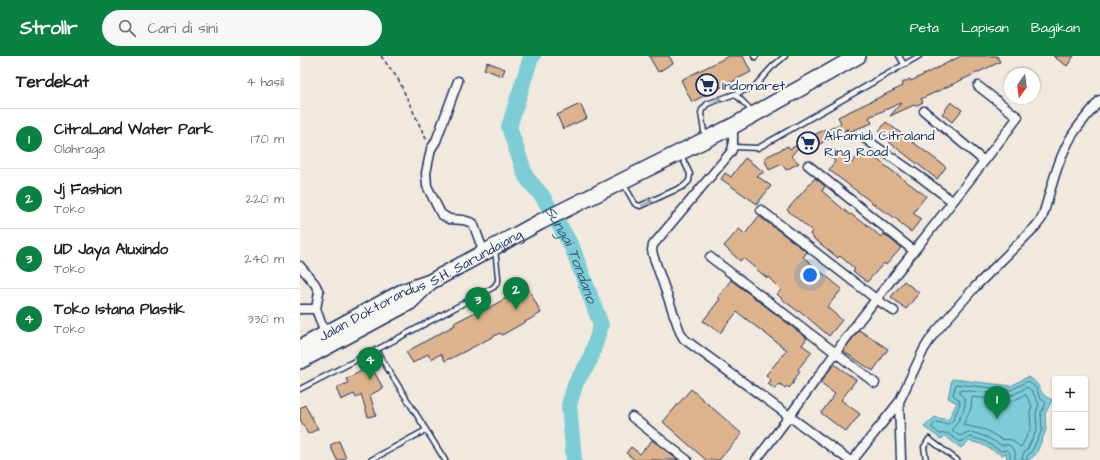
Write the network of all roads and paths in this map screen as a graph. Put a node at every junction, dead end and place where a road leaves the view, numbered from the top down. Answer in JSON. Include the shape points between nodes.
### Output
{"nodes":[{"id":1,"x":381,"y":56,"type":"edge"},
{"id":2,"x":785,"y":56,"type":"edge"},
{"id":3,"x":858,"y":56,"type":"edge"},
{"id":4,"x":899,"y":56,"type":"edge"},
{"id":5,"x":919,"y":56,"type":"edge"},
{"id":6,"x":904,"y":64,"type":"junction"},
{"id":7,"x":458,"y":81,"type":"dead end"},
{"id":8,"x":978,"y":86,"type":"dead end"},
{"id":9,"x":735,"y":94,"type":"junction"},
{"id":10,"x":1100,"y":100,"type":"edge"},
{"id":11,"x":924,"y":111,"type":"dead end"},
{"id":12,"x":755,"y":114,"type":"junction"},
{"id":13,"x":733,"y":126,"type":"junction"},
{"id":14,"x":864,"y":138,"type":"dead end"},
{"id":15,"x":706,"y":140,"type":"junction"},
{"id":16,"x":733,"y":147,"type":"junction"},
{"id":17,"x":431,"y":149,"type":"junction"},
{"id":18,"x":679,"y":153,"type":"junction"},
{"id":19,"x":984,"y":162,"type":"junction"},
{"id":20,"x":808,"y":165,"type":"dead end"},
{"id":21,"x":622,"y":181,"type":"junction"},
{"id":22,"x":952,"y":202,"type":"junction"},
{"id":23,"x":761,"y":210,"type":"dead end"},
{"id":24,"x":489,"y":250,"type":"junction"},
{"id":25,"x":914,"y":251,"type":"junction"},
{"id":26,"x":710,"y":257,"type":"dead end"},
{"id":27,"x":300,"y":266,"type":"edge"},
{"id":28,"x":430,"y":282,"type":"junction"},
{"id":29,"x":876,"y":299,"type":"junction"},
{"id":30,"x":300,"y":309,"type":"edge"},
{"id":31,"x":316,"y":309,"type":"junction"},
{"id":32,"x":894,"y":311,"type":"dead end"},
{"id":33,"x":325,"y":334,"type":"junction"},
{"id":34,"x":300,"y":348,"type":"edge"},
{"id":35,"x":376,"y":350,"type":"junction"},
{"id":36,"x":835,"y":353,"type":"junction"},
{"id":37,"x":300,"y":361,"type":"edge"},
{"id":38,"x":875,"y":383,"type":"dead end"},
{"id":39,"x":300,"y":389,"type":"edge"},
{"id":40,"x":899,"y":402,"type":"junction"},
{"id":41,"x":791,"y":416,"type":"junction"},
{"id":42,"x":632,"y":417,"type":"dead end"},
{"id":43,"x":426,"y":430,"type":"junction"},
{"id":44,"x":371,"y":460,"type":"edge"},
{"id":45,"x":445,"y":460,"type":"edge"},
{"id":46,"x":687,"y":460,"type":"edge"},
{"id":47,"x":756,"y":460,"type":"edge"},
{"id":48,"x":849,"y":460,"type":"edge"},
{"id":49,"x":853,"y":460,"type":"edge"},
{"id":50,"x":901,"y":460,"type":"edge"},
{"id":51,"x":926,"y":460,"type":"edge"},
{"id":52,"x":957,"y":460,"type":"edge"}],
"edges":[{"from":1,"to":17,"type":"path","via":[[398,79]]},
{"from":2,"to":9,"type":"lane","via":[[754,87]]},
{"from":3,"to":12,"type":"highway"},
{"from":4,"to":6,"type":"lane"},
{"from":5,"to":6,"type":"lane"},
{"from":6,"to":16,"type":"lane","via":[[758,148]]},
{"from":7,"to":17,"type":"street"},
{"from":8,"to":19,"type":"street","via":[[1018,117]]},
{"from":9,"to":12,"type":"lane"},
{"from":15,"to":9,"type":"lane","one_way":true,"via":[[702,110],[706,104]]},
{"from":10,"to":40,"type":"street","via":[[1068,144],[1042,218],[933,335]]},
{"from":11,"to":19,"type":"street"},
{"from":12,"to":13,"type":"highway"},
{"from":13,"to":15,"type":"highway"},
{"from":13,"to":16,"type":"street"},
{"from":14,"to":22,"type":"street"},
{"from":15,"to":18,"type":"highway"},
{"from":16,"to":41,"type":"street","via":[[728,157],[653,245],[653,255],[684,339]]},
{"from":17,"to":24,"type":"street","via":[[426,173],[427,186],[441,214],[449,219],[472,223]]},
{"from":18,"to":21,"type":"highway"},
{"from":21,"to":18,"type":"lane","one_way":true,"via":[[635,204],[640,206],[684,186],[690,179],[690,174]]},
{"from":19,"to":22,"type":"street"},
{"from":20,"to":25,"type":"street"},
{"from":21,"to":24,"type":"highway","name":"Jalan Doktorandus S.H. Sarundajang"},
{"from":22,"to":25,"type":"street"},
{"from":23,"to":29,"type":"street"},
{"from":24,"to":28,"type":"highway","name":"Jalan Doktorandus S.H. Sarundajang"},
{"from":24,"to":35,"type":"lane","via":[[498,276],[494,287]]},
{"from":25,"to":29,"type":"street"},
{"from":26,"to":36,"type":"street"},
{"from":27,"to":31,"type":"street","via":[[319,292]]},
{"from":28,"to":33,"type":"highway","name":"Jalan Doktorandus S.H. Sarundajang","via":[[402,292]]},
{"from":28,"to":37,"type":"highway","via":[[410,302]]},
{"from":29,"to":32,"type":"street"},
{"from":29,"to":36,"type":"street"},
{"from":30,"to":31,"type":"street"},
{"from":31,"to":33,"type":"street"},
{"from":33,"to":34,"type":"highway","name":"Jalan Doktorandus S.H. Sarundajang"},
{"from":35,"to":39,"type":"lane"},
{"from":35,"to":43,"type":"lane"},
{"from":36,"to":38,"type":"street"},
{"from":36,"to":41,"type":"street"},
{"from":40,"to":49,"type":"street"},
{"from":40,"to":50,"type":"street"},
{"from":41,"to":47,"type":"street"},
{"from":41,"to":48,"type":"street"},
{"from":42,"to":46,"type":"street"},
{"from":43,"to":44,"type":"lane"},
{"from":43,"to":45,"type":"lane"},
{"from":51,"to":52,"type":"lane","via":[[924,447],[929,439]]}]}
